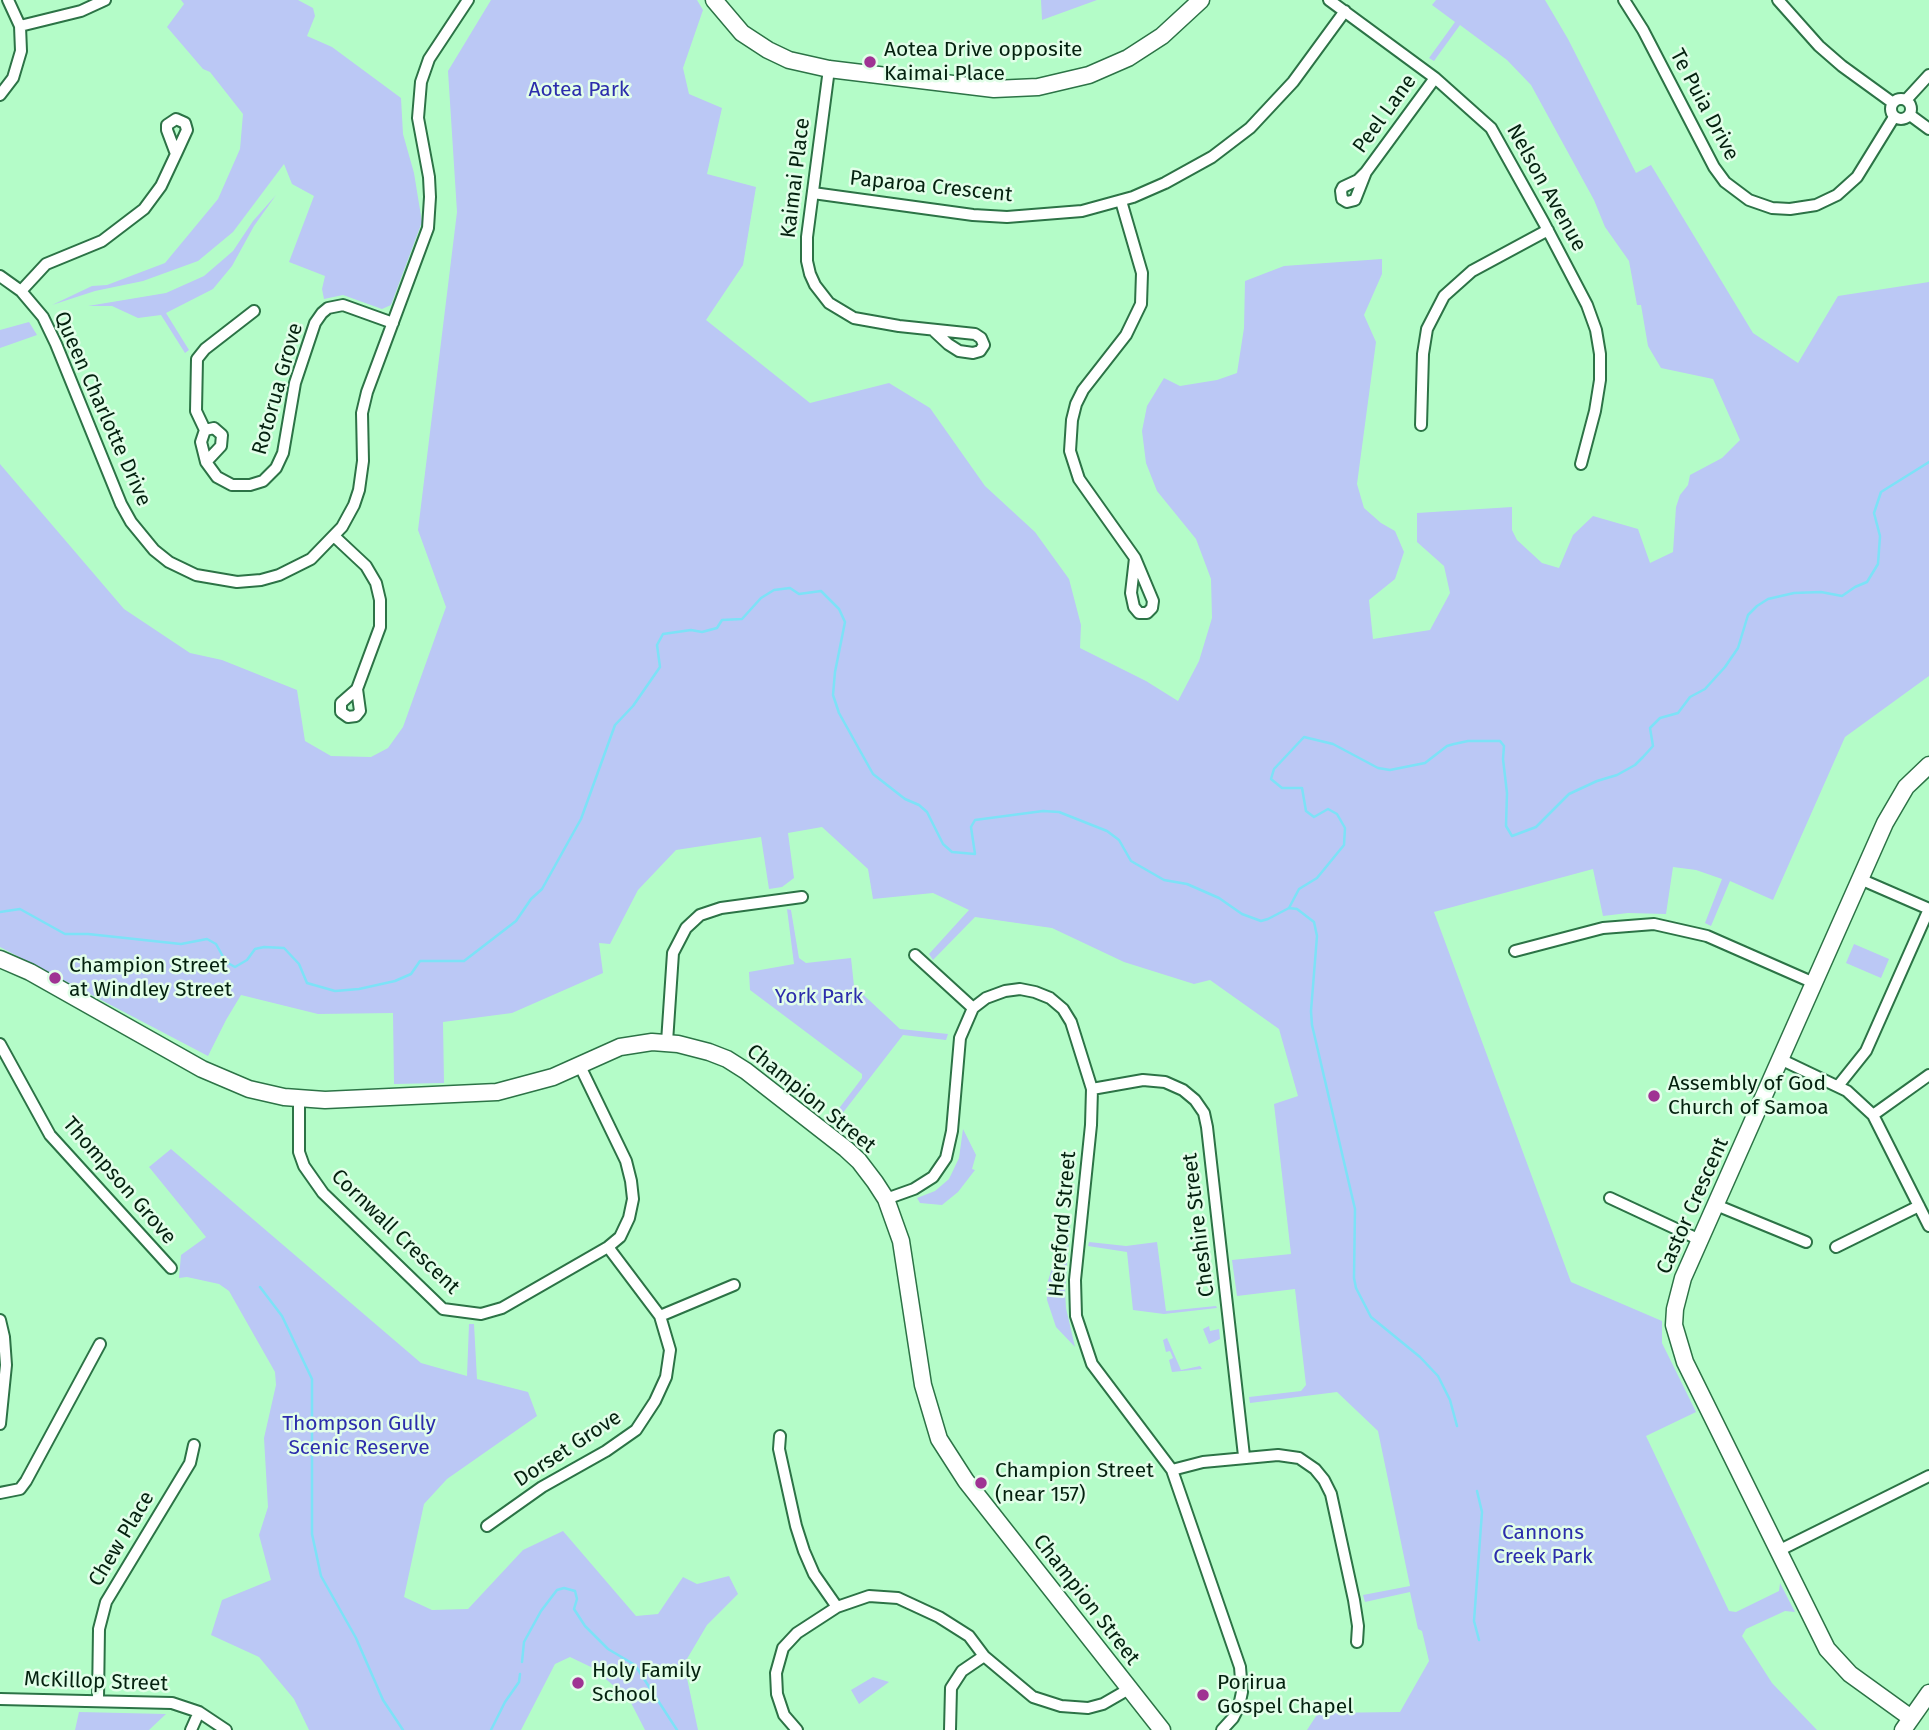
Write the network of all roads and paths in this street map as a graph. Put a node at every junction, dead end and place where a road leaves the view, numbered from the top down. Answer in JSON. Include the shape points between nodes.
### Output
{"nodes":[{"id":1,"x":8,"y":0,"type":"edge"},
{"id":2,"x":106,"y":0,"type":"edge"},
{"id":3,"x":468,"y":0,"type":"edge"},
{"id":4,"x":714,"y":0,"type":"edge"},
{"id":5,"x":1201,"y":0,"type":"edge"},
{"id":6,"x":1329,"y":0,"type":"edge"},
{"id":7,"x":1624,"y":0,"type":"edge"},
{"id":8,"x":1778,"y":0,"type":"edge"},
{"id":9,"x":90,"y":4,"type":"edge"},
{"id":10,"x":1345,"y":12,"type":"junction"},
{"id":11,"x":20,"y":26,"type":"junction"},
{"id":12,"x":829,"y":69,"type":"junction"},
{"id":13,"x":1929,"y":75,"type":"edge"},
{"id":14,"x":1435,"y":78,"type":"junction"},
{"id":15,"x":0,"y":95,"type":"edge"},
{"id":16,"x":1906,"y":100,"type":"junction"},
{"id":17,"x":1893,"y":103,"type":"junction"},
{"id":18,"x":1910,"y":115,"type":"junction"},
{"id":19,"x":1894,"y":117,"type":"junction"},
{"id":20,"x":1929,"y":129,"type":"edge"},
{"id":21,"x":176,"y":154,"type":"dead end"},
{"id":22,"x":1366,"y":172,"type":"dead end"},
{"id":23,"x":814,"y":193,"type":"junction"},
{"id":24,"x":1121,"y":201,"type":"junction"},
{"id":25,"x":1548,"y":230,"type":"junction"},
{"id":26,"x":0,"y":276,"type":"edge"},
{"id":27,"x":20,"y":291,"type":"junction"},
{"id":28,"x":254,"y":311,"type":"dead end"},
{"id":29,"x":393,"y":323,"type":"junction"},
{"id":30,"x":933,"y":330,"type":"dead end"},
{"id":31,"x":1421,"y":425,"type":"dead end"},
{"id":32,"x":205,"y":430,"type":"junction"},
{"id":33,"x":206,"y":462,"type":"junction"},
{"id":34,"x":1581,"y":464,"type":"dead end"},
{"id":35,"x":335,"y":537,"type":"junction"},
{"id":36,"x":1136,"y":558,"type":"dead end"},
{"id":37,"x":357,"y":689,"type":"dead end"},
{"id":38,"x":1929,"y":765,"type":"edge"},
{"id":39,"x":1860,"y":879,"type":"junction"},
{"id":40,"x":802,"y":897,"type":"dead end"},
{"id":41,"x":1929,"y":909,"type":"edge"},
{"id":42,"x":1515,"y":951,"type":"dead end"},
{"id":43,"x":915,"y":955,"type":"dead end"},
{"id":44,"x":0,"y":959,"type":"edge"},
{"id":45,"x":1814,"y":983,"type":"junction"},
{"id":46,"x":973,"y":1008,"type":"junction"},
{"id":47,"x":667,"y":1042,"type":"junction"},
{"id":48,"x":0,"y":1044,"type":"edge"},
{"id":49,"x":1780,"y":1059,"type":"junction"},
{"id":50,"x":579,"y":1064,"type":"junction"},
{"id":51,"x":1929,"y":1075,"type":"edge"},
{"id":52,"x":1838,"y":1086,"type":"junction"},
{"id":53,"x":1092,"y":1089,"type":"junction"},
{"id":54,"x":299,"y":1099,"type":"junction"},
{"id":55,"x":1873,"y":1115,"type":"junction"},
{"id":56,"x":1610,"y":1198,"type":"dead end"},
{"id":57,"x":886,"y":1199,"type":"junction"},
{"id":58,"x":1716,"y":1205,"type":"junction"},
{"id":59,"x":1919,"y":1206,"type":"junction"},
{"id":60,"x":1929,"y":1226,"type":"edge"},
{"id":61,"x":1700,"y":1240,"type":"junction"},
{"id":62,"x":1806,"y":1242,"type":"dead end"},
{"id":63,"x":608,"y":1247,"type":"junction"},
{"id":64,"x":1836,"y":1247,"type":"dead end"},
{"id":65,"x":171,"y":1268,"type":"dead end"},
{"id":66,"x":734,"y":1284,"type":"dead end"},
{"id":67,"x":660,"y":1316,"type":"junction"},
{"id":68,"x":0,"y":1320,"type":"edge"},
{"id":69,"x":100,"y":1344,"type":"dead end"},
{"id":70,"x":0,"y":1424,"type":"edge"},
{"id":71,"x":780,"y":1436,"type":"dead end"},
{"id":72,"x":194,"y":1445,"type":"dead end"},
{"id":73,"x":1244,"y":1457,"type":"junction"},
{"id":74,"x":1172,"y":1470,"type":"junction"},
{"id":75,"x":1929,"y":1476,"type":"edge"},
{"id":76,"x":0,"y":1493,"type":"edge"},
{"id":77,"x":487,"y":1526,"type":"dead end"},
{"id":78,"x":1778,"y":1550,"type":"junction"},
{"id":79,"x":837,"y":1607,"type":"junction"},
{"id":80,"x":1357,"y":1642,"type":"dead end"},
{"id":81,"x":984,"y":1656,"type":"junction"},
{"id":82,"x":1129,"y":1689,"type":"junction"},
{"id":83,"x":1929,"y":1693,"type":"edge"},
{"id":84,"x":0,"y":1699,"type":"edge"},
{"id":85,"x":98,"y":1699,"type":"junction"},
{"id":86,"x":199,"y":1712,"type":"junction"},
{"id":87,"x":1907,"y":1724,"type":"edge"},
{"id":88,"x":191,"y":1730,"type":"edge"},
{"id":89,"x":226,"y":1730,"type":"edge"},
{"id":90,"x":797,"y":1730,"type":"edge"},
{"id":91,"x":950,"y":1730,"type":"edge"},
{"id":92,"x":1161,"y":1730,"type":"edge"},
{"id":93,"x":1222,"y":1730,"type":"edge"}],
"edges":[{"from":1,"to":11,"type":"street"},
{"from":2,"to":9,"type":"street"},
{"from":3,"to":29,"type":"street","name":"Queen Charlotte Drive","via":[[429,60],[421,82],[418,118],[429,177],[429,215]]},
{"from":4,"to":12,"type":"main road","via":[[742,33],[768,50]]},
{"from":5,"to":12,"type":"main road","via":[[1162,36],[1128,58],[1058,83],[985,89]]},
{"from":6,"to":10,"type":"street","name":"Nelson Avenue"},
{"from":7,"to":19,"type":"street","name":"Te Puia Drive","via":[[1714,167],[1749,200],[1790,209],[1816,205],[1837,195],[1857,177]]},
{"from":8,"to":17,"type":"street","via":[[1819,46]]},
{"from":9,"to":11,"type":"street","via":[[62,17]]},
{"from":10,"to":14,"type":"street","name":"Nelson Avenue"},
{"from":10,"to":24,"type":"street","name":"Paparoa Crescent","via":[[1293,82],[1250,128],[1212,158]]},
{"from":11,"to":15,"type":"street","via":[[17,69]]},
{"from":12,"to":23,"type":"street","name":"Kaimai Place"},
{"from":13,"to":16,"type":"street"},
{"from":14,"to":22,"type":"street","name":"Peel Lane"},
{"from":14,"to":25,"type":"street","name":"Nelson Avenue","via":[[1491,128]]},
{"from":16,"to":17,"type":"street"},
{"from":16,"to":18,"type":"street","via":[[1911,105]]},
{"from":17,"to":19,"type":"street"},
{"from":18,"to":19,"type":"street"},
{"from":18,"to":20,"type":"street"},
{"from":21,"to":27,"type":"street","via":[[156,194],[137,217],[89,248],[46,264]]},
{"from":23,"to":24,"type":"street","name":"Paparoa Crescent","via":[[1007,217],[1060,214]]},
{"from":23,"to":30,"type":"street","name":"Kaimai Place","via":[[806,249],[822,295],[854,318]]},
{"from":24,"to":36,"type":"street","via":[[1142,273],[1140,304],[1126,335],[1076,404],[1070,451],[1079,479]]},
{"from":25,"to":31,"type":"street","via":[[1472,271],[1444,296],[1427,329]]},
{"from":25,"to":34,"type":"street","name":"Nelson Avenue","via":[[1587,304],[1600,354],[1595,411]]},
{"from":26,"to":27,"type":"street","name":"Queen Charlotte Drive"},
{"from":27,"to":35,"type":"street","name":"Queen Charlotte Drive","via":[[51,332],[121,504],[135,529],[169,562],[196,575],[237,582],[261,580],[296,568]]},
{"from":28,"to":32,"type":"street","name":"Rotorua Grove","via":[[197,359],[196,411]]},
{"from":29,"to":33,"type":"street","name":"Rotorua Grove","via":[[343,305],[333,305],[322,313],[295,383],[283,453],[276,468],[262,481],[241,486],[217,477]]},
{"from":29,"to":35,"type":"street","name":"Queen Charlotte Drive","via":[[364,402],[359,490]]},
{"from":32,"to":33,"type":"street","name":"Rotorua Grove","via":[[201,442]]},
{"from":32,"to":33,"type":"street","name":"Rotorua Grove","via":[[219,431],[222,442]]},
{"from":35,"to":37,"type":"street","via":[[366,566],[380,600],[380,627]]},
{"from":38,"to":39,"type":"main road","name":"Castor Crescent","via":[[1897,800]]},
{"from":39,"to":41,"type":"street"},
{"from":39,"to":45,"type":"main road","name":"Castor Crescent"},
{"from":40,"to":47,"type":"street","via":[[721,908],[700,915],[686,928],[673,953]]},
{"from":41,"to":52,"type":"street","via":[[1866,1051]]},
{"from":42,"to":45,"type":"street","via":[[1603,928],[1654,924],[1703,934]]},
{"from":43,"to":46,"type":"street"},
{"from":44,"to":54,"type":"main road","name":"Champion Street","via":[[228,1081]]},
{"from":45,"to":49,"type":"main road","name":"Castor Crescent"},
{"from":46,"to":53,"type":"street","name":"Hereford Street","via":[[1004,991],[1020,989],[1050,998],[1071,1022]]},
{"from":46,"to":57,"type":"street","via":[[960,1038],[946,1158],[933,1177]]},
{"from":47,"to":50,"type":"main road","name":"Champion Street","via":[[636,1043]]},
{"from":47,"to":57,"type":"main road","name":"Champion Street","via":[[717,1055],[746,1072],[859,1161]]},
{"from":48,"to":65,"type":"street","name":"Thompson Grove","via":[[50,1135]]},
{"from":49,"to":52,"type":"street"},
{"from":49,"to":58,"type":"main road","name":"Castor Crescent"},
{"from":50,"to":54,"type":"main road","name":"Champion Street","via":[[553,1077],[497,1092]]},
{"from":50,"to":63,"type":"street","name":"Cornwall Crescent","via":[[631,1181],[629,1218],[620,1237]]},
{"from":51,"to":55,"type":"street"},
{"from":52,"to":55,"type":"street"},
{"from":53,"to":73,"type":"street","name":"Cheshire Street","via":[[1143,1080],[1165,1083],[1189,1095],[1203,1113]]},
{"from":53,"to":74,"type":"street","name":"Hereford Street","via":[[1075,1280],[1076,1316],[1092,1364]]},
{"from":54,"to":63,"type":"street","name":"Cornwall Crescent","via":[[299,1152],[312,1180],[443,1309],[492,1312]]},
{"from":55,"to":59,"type":"street"},
{"from":56,"to":61,"type":"street"},
{"from":57,"to":82,"type":"main road","name":"Champion Street","via":[[901,1241],[923,1385],[939,1439],[965,1481]]},
{"from":58,"to":61,"type":"main road","name":"Castor Crescent"},
{"from":58,"to":62,"type":"street"},
{"from":59,"to":60,"type":"street"},
{"from":59,"to":64,"type":"street"},
{"from":61,"to":78,"type":"main road","name":"Castor Crescent","via":[[1677,1294],[1677,1340]]},
{"from":63,"to":67,"type":"street","name":"Dorset Grove"},
{"from":66,"to":67,"type":"street"},
{"from":67,"to":77,"type":"street","name":"Dorset Grove","via":[[670,1350],[666,1377],[636,1430]]},
{"from":68,"to":70,"type":"street","via":[[6,1364]]},
{"from":69,"to":76,"type":"street","via":[[26,1481],[20,1489]]},
{"from":71,"to":79,"type":"street","via":[[779,1449],[804,1551]]},
{"from":72,"to":85,"type":"street","name":"Chew Place","via":[[190,1463],[106,1602],[99,1629]]},
{"from":73,"to":74,"type":"street"},
{"from":73,"to":80,"type":"street","via":[[1299,1458],[1324,1480],[1354,1601]]},
{"from":74,"to":93,"type":"street","name":"Hereford Street","via":[[1240,1667],[1239,1706]]},
{"from":75,"to":78,"type":"street"},
{"from":78,"to":87,"type":"main road","name":"Castor Crescent","via":[[1834,1659]]},
{"from":79,"to":81,"type":"street","via":[[869,1596],[898,1598],[970,1636]]},
{"from":79,"to":90,"type":"street","via":[[783,1648],[776,1673],[777,1694],[784,1714]]},
{"from":81,"to":82,"type":"street","via":[[1033,1697],[1060,1706],[1088,1708]]},
{"from":81,"to":91,"type":"street","via":[[962,1671],[951,1688]]},
{"from":82,"to":92,"type":"main road","name":"Champion Street"},
{"from":83,"to":87,"type":"main road"},
{"from":84,"to":85,"type":"street","name":"McKillop Street"},
{"from":85,"to":86,"type":"street","name":"McKillop Street","via":[[162,1701]]},
{"from":86,"to":88,"type":"street"},
{"from":86,"to":89,"type":"street","name":"McKillop Street"}]}
